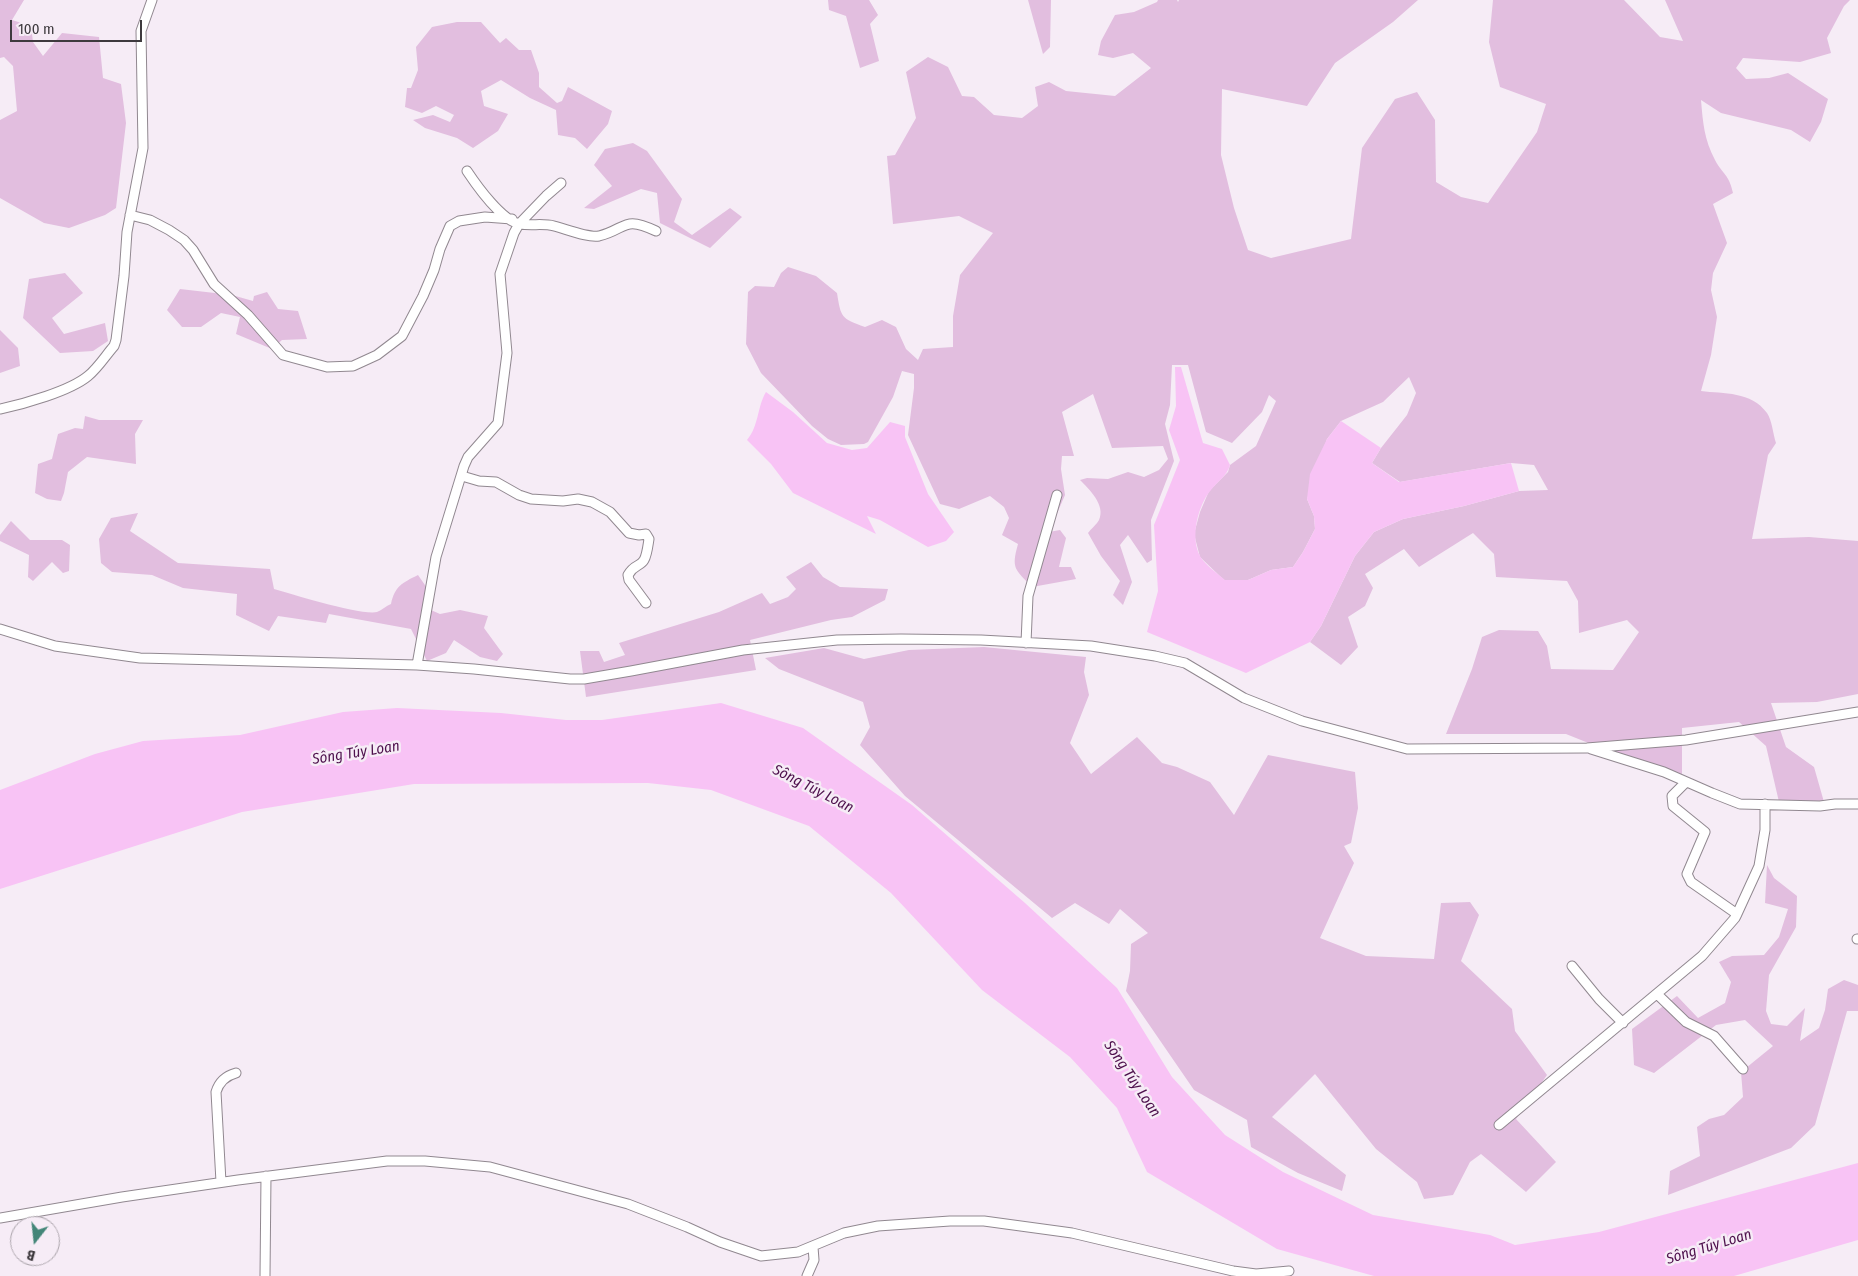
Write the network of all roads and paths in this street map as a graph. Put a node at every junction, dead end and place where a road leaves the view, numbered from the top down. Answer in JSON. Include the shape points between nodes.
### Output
{"nodes":[{"id":1,"x":152,"y":0,"type":"edge"},
{"id":2,"x":467,"y":171,"type":"dead end"},
{"id":3,"x":561,"y":184,"type":"dead end"},
{"id":4,"x":130,"y":215,"type":"junction"},
{"id":5,"x":515,"y":222,"type":"junction"},
{"id":6,"x":656,"y":231,"type":"dead end"},
{"id":7,"x":0,"y":409,"type":"edge"},
{"id":8,"x":462,"y":476,"type":"junction"},
{"id":9,"x":1057,"y":495,"type":"dead end"},
{"id":10,"x":646,"y":603,"type":"dead end"},
{"id":11,"x":0,"y":629,"type":"edge"},
{"id":12,"x":1026,"y":643,"type":"junction"},
{"id":13,"x":417,"y":665,"type":"junction"},
{"id":14,"x":1858,"y":712,"type":"edge"},
{"id":15,"x":1587,"y":748,"type":"junction"},
{"id":16,"x":1686,"y":782,"type":"junction"},
{"id":17,"x":1765,"y":804,"type":"junction"},
{"id":18,"x":1858,"y":804,"type":"edge"},
{"id":19,"x":1737,"y":914,"type":"junction"},
{"id":20,"x":1572,"y":966,"type":"dead end"},
{"id":21,"x":1657,"y":994,"type":"junction"},
{"id":22,"x":1623,"y":1023,"type":"junction"},
{"id":23,"x":1743,"y":1069,"type":"dead end"},
{"id":24,"x":236,"y":1073,"type":"dead end"},
{"id":25,"x":1499,"y":1125,"type":"dead end"},
{"id":26,"x":266,"y":1176,"type":"junction"},
{"id":27,"x":221,"y":1182,"type":"junction"},
{"id":28,"x":0,"y":1218,"type":"edge"},
{"id":29,"x":813,"y":1247,"type":"junction"},
{"id":30,"x":265,"y":1276,"type":"edge"},
{"id":31,"x":807,"y":1276,"type":"edge"},
{"id":32,"x":1285,"y":1276,"type":"edge"}],
"edges":[{"from":1,"to":4,"type":"street","via":[[141,31],[143,148]]},
{"from":2,"to":5,"type":"street","via":[[502,214]]},
{"from":3,"to":5,"type":"street"},
{"from":4,"to":5,"type":"street","via":[[150,220],[184,240],[214,284],[248,315],[283,355],[327,367],[353,366],[377,355],[402,336],[423,296],[450,226],[459,221],[485,218]]},
{"from":4,"to":7,"type":"street","via":[[118,334],[114,346],[84,379],[60,391]]},
{"from":5,"to":6,"type":"street","via":[[548,224],[597,236],[630,223]]},
{"from":5,"to":8,"type":"street","via":[[500,274],[507,353],[498,423],[468,457]]},
{"from":8,"to":10,"type":"street","via":[[496,482],[531,499],[592,502],[610,512],[629,533],[646,534],[649,539],[645,558],[628,575]]},
{"from":8,"to":13,"type":"street","via":[[436,557]]},
{"from":9,"to":12,"type":"street","via":[[1028,596]]},
{"from":11,"to":13,"type":"street","via":[[55,646],[140,658]]},
{"from":12,"to":13,"type":"street","via":[[838,640],[743,650],[584,679]]},
{"from":12,"to":15,"type":"street","via":[[1091,646],[1185,663],[1244,698],[1302,721],[1407,750]]},
{"from":14,"to":15,"type":"street","via":[[1686,740]]},
{"from":15,"to":16,"type":"street"},
{"from":16,"to":17,"type":"street","via":[[1740,804]]},
{"from":16,"to":19,"type":"street","via":[[1672,796],[1672,806],[1704,832],[1687,874],[1692,882]]},
{"from":17,"to":18,"type":"street"},
{"from":17,"to":19,"type":"street","via":[[1765,830],[1759,866]]},
{"from":19,"to":21,"type":"street","via":[[1702,956]]},
{"from":20,"to":22,"type":"street"},
{"from":21,"to":22,"type":"street"},
{"from":21,"to":23,"type":"street","via":[[1686,1022],[1714,1036]]},
{"from":22,"to":25,"type":"street"},
{"from":24,"to":27,"type":"street","via":[[221,1082],[216,1092]]},
{"from":26,"to":27,"type":"street"},
{"from":26,"to":29,"type":"street","via":[[388,1161],[490,1167],[628,1204],[761,1256]]},
{"from":26,"to":30,"type":"street"},
{"from":27,"to":28,"type":"street"},
{"from":29,"to":31,"type":"street","via":[[814,1260]]},
{"from":29,"to":32,"type":"street","via":[[844,1233],[878,1226],[984,1221],[1072,1233],[1233,1271],[1289,1272]]}]}
